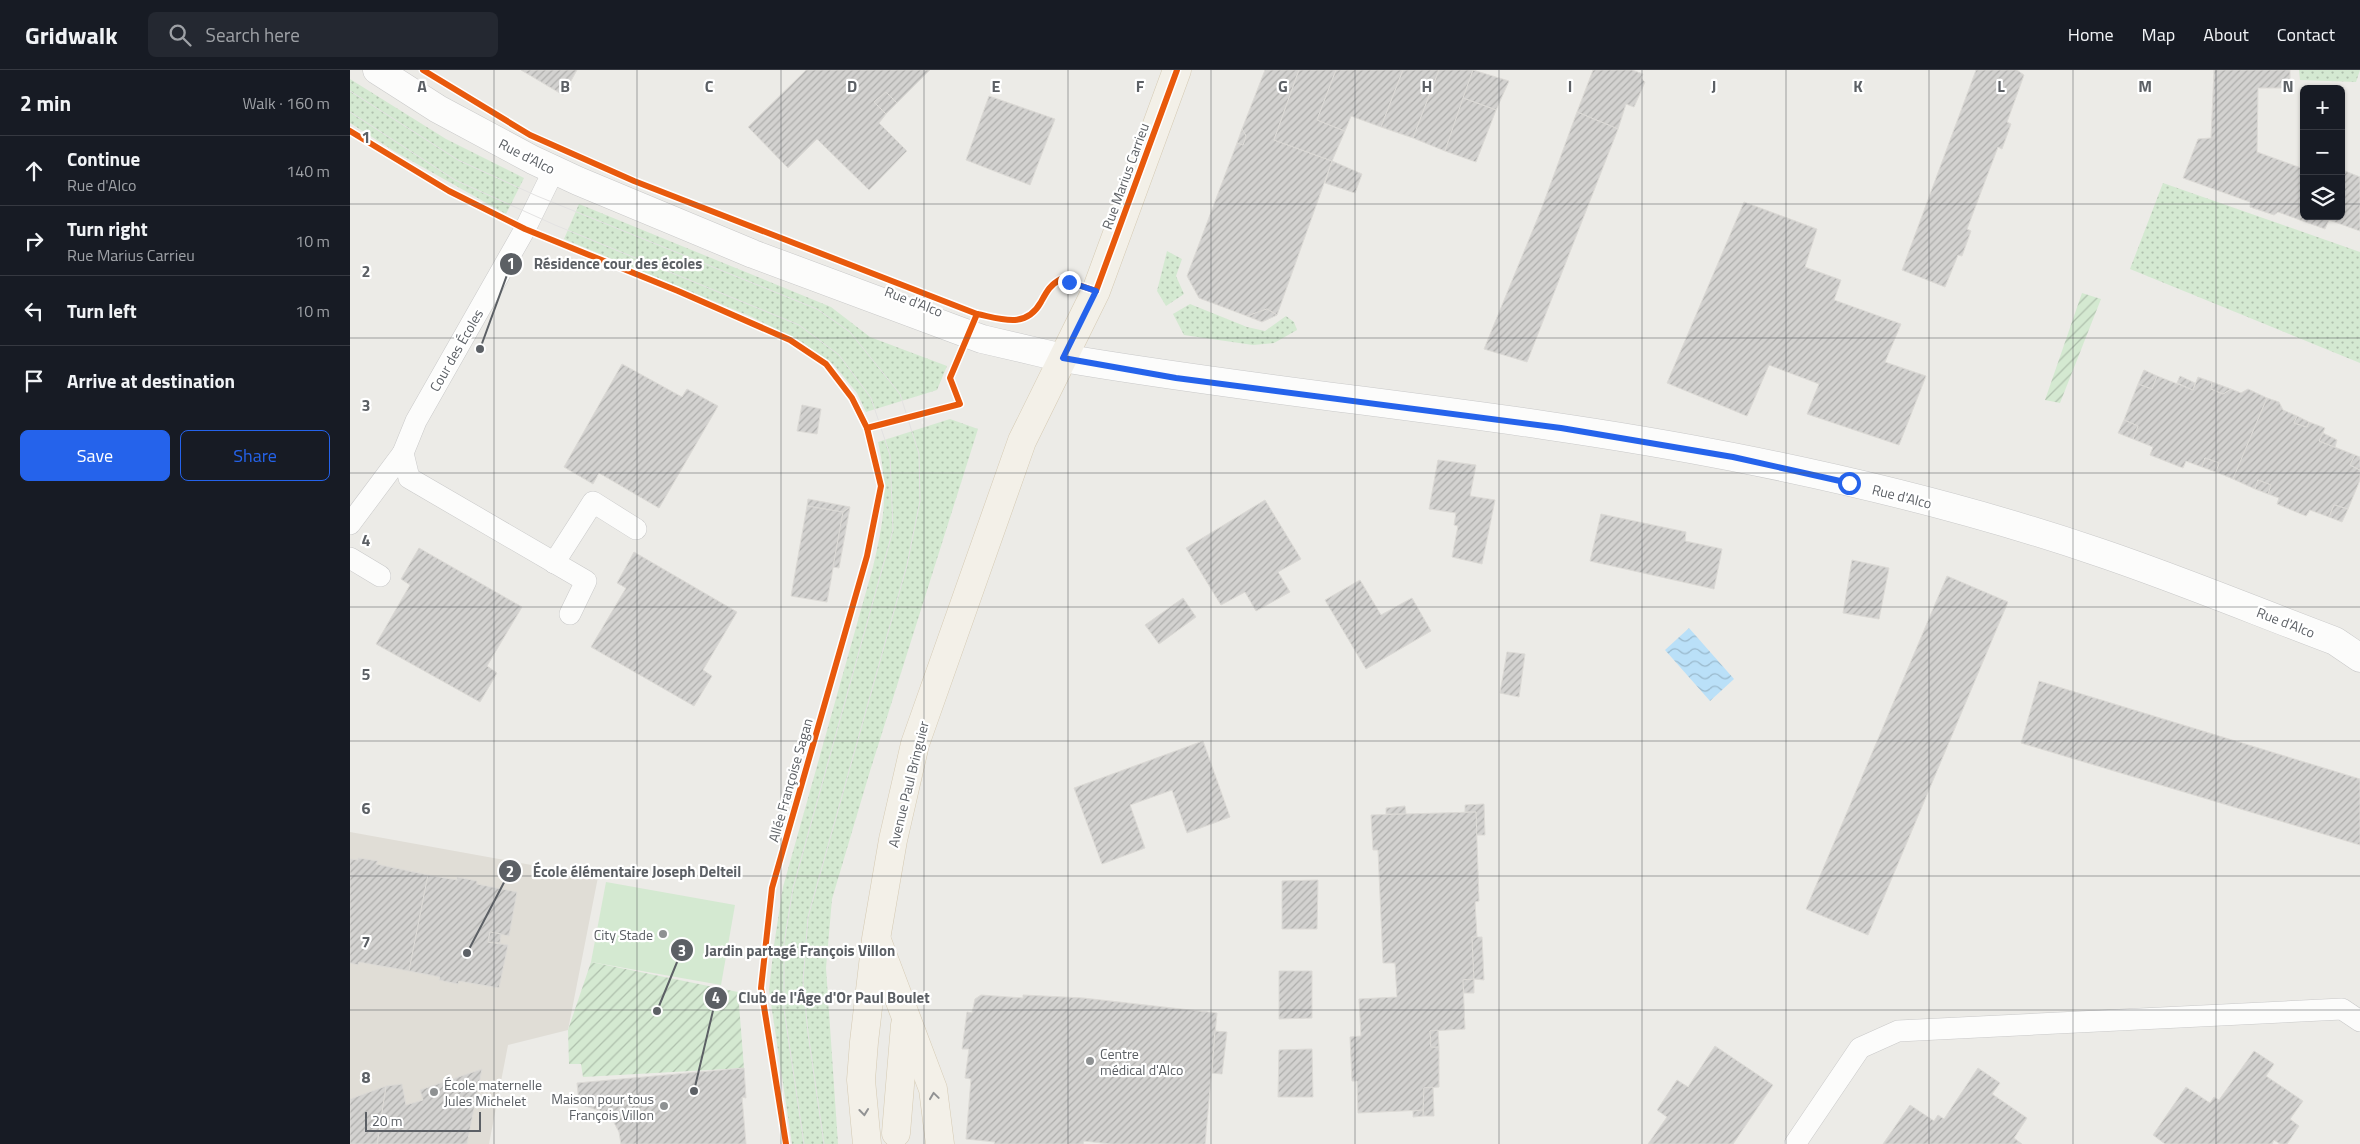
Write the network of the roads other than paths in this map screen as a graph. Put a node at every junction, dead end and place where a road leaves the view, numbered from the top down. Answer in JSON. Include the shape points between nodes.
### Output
{"nodes":[{"id":1,"x":377,"y":70,"type":"edge"},
{"id":2,"x":1177,"y":70,"type":"edge"},
{"id":3,"x":554,"y":170,"type":"junction"},
{"id":4,"x":1063,"y":358,"type":"junction"},
{"id":5,"x":403,"y":453,"type":"junction"},
{"id":6,"x":350,"y":524,"type":"edge"},
{"id":7,"x":636,"y":529,"type":"dead end"},
{"id":8,"x":350,"y":558,"type":"edge"},
{"id":9,"x":554,"y":563,"type":"junction"},
{"id":10,"x":380,"y":576,"type":"dead end"},
{"id":11,"x":570,"y":614,"type":"dead end"},
{"id":12,"x":2360,"y":658,"type":"edge"},
{"id":13,"x":876,"y":939,"type":"junction"},
{"id":14,"x":906,"y":1017,"type":"junction"},
{"id":15,"x":2360,"y":1021,"type":"edge"},
{"id":16,"x":864,"y":1042,"type":"junction"},
{"id":17,"x":897,"y":1138,"type":"edge"},
{"id":18,"x":867,"y":1144,"type":"edge"},
{"id":19,"x":940,"y":1144,"type":"edge"},
{"id":20,"x":1795,"y":1144,"type":"edge"}],
"edges":[{"from":1,"to":3,"type":"street","name":"Rue d'Alco","via":[[438,109]]},
{"from":2,"to":4,"type":"main road","name":"Rue Marius Carrieu","via":[[1101,278]]},
{"from":3,"to":4,"type":"street","name":"Rue d'Alco","via":[[753,254],[951,328],[982,339]]},
{"from":3,"to":5,"type":"lane","name":"Cour des Écoles","via":[[525,229],[416,420]]},
{"from":4,"to":12,"type":"street","name":"Rue d'Alco","via":[[1176,378],[1561,428],[1733,457],[1849,483],[1967,512],[2095,551],[2335,641]]},
{"from":4,"to":13,"type":"main road","name":"Avenue Paul Bringuier","via":[[1026,430],[915,744],[893,840]]},
{"from":5,"to":6,"type":"lane","name":"Cour des Écoles"},
{"from":5,"to":9,"type":"lane","via":[[409,478]]},
{"from":7,"to":9,"type":"lane","via":[[593,502]]},
{"from":8,"to":10,"type":"lane"},
{"from":9,"to":11,"type":"lane","via":[[586,581]]},
{"from":13,"to":14,"type":"main road"},
{"from":13,"to":16,"type":"main road","name":"Avenue Paul Bringuier"},
{"from":14,"to":17,"type":"main road"},
{"from":19,"to":14,"type":"main road","one_way":true,"via":[[933,1089]]},
{"from":15,"to":20,"type":"lane","via":[[2342,1009],[1898,1031],[1860,1048]]},
{"from":16,"to":17,"type":"main road"},
{"from":16,"to":18,"type":"main road","name":"Avenue Paul Bringuier","one_way":true,"via":[[861,1080]]}]}
